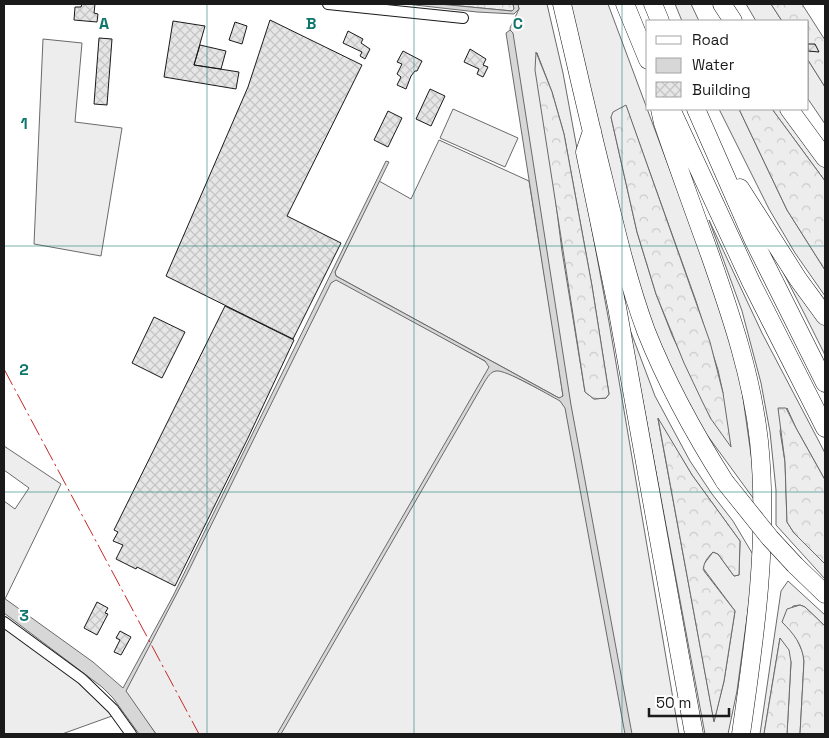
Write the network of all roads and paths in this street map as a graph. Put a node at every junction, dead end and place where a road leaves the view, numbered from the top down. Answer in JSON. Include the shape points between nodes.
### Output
{"nodes":[{"id":1,"x":328,"y":4,"type":"edge"},
{"id":2,"x":562,"y":4,"type":"edge"},
{"id":3,"x":626,"y":4,"type":"edge"},
{"id":4,"x":652,"y":4,"type":"edge"},
{"id":5,"x":722,"y":4,"type":"edge"},
{"id":6,"x":463,"y":18,"type":"dead end"},
{"id":7,"x":660,"y":20,"type":"edge"},
{"id":8,"x":732,"y":20,"type":"edge"},
{"id":9,"x":646,"y":55,"type":"edge"},
{"id":10,"x":660,"y":110,"type":"edge"},
{"id":11,"x":671,"y":110,"type":"edge"},
{"id":12,"x":696,"y":110,"type":"edge"},
{"id":13,"x":790,"y":110,"type":"edge"},
{"id":14,"x":592,"y":131,"type":"junction"},
{"id":15,"x":811,"y":139,"type":"junction"},
{"id":16,"x":711,"y":143,"type":"junction"},
{"id":17,"x":825,"y":153,"type":"edge"},
{"id":18,"x":825,"y":158,"type":"edge"},
{"id":19,"x":825,"y":316,"type":"edge"},
{"id":20,"x":825,"y":383,"type":"edge"},
{"id":21,"x":825,"y":428,"type":"edge"},
{"id":22,"x":825,"y":594,"type":"edge"},
{"id":23,"x":4,"y":622,"type":"edge"},
{"id":24,"x":693,"y":730,"type":"edge"},
{"id":25,"x":131,"y":734,"type":"edge"},
{"id":26,"x":741,"y":734,"type":"edge"}],
"edges":[{"from":1,"to":6,"type":"street"},
{"from":2,"to":14,"type":"highway"},
{"from":3,"to":9,"type":"highway"},
{"from":4,"to":7,"type":"highway"},
{"from":5,"to":8,"type":"highway"},
{"from":10,"to":26,"type":"highway","via":[[728,307],[751,393],[759,440],[762,562]]},
{"from":11,"to":21,"type":"highway","via":[[751,282]]},
{"from":12,"to":16,"type":"highway"},
{"from":13,"to":15,"type":"highway"},
{"from":14,"to":22,"type":"highway","bridge":true,"via":[[635,297],[676,399],[725,482],[770,538]]},
{"from":14,"to":24,"type":"highway","via":[[585,152]]},
{"from":15,"to":17,"type":"highway"},
{"from":15,"to":18,"type":"highway"},
{"from":16,"to":19,"type":"highway"},
{"from":16,"to":20,"type":"highway","via":[[753,239]]},
{"from":23,"to":25,"type":"street","via":[[82,679],[113,709]]}]}
